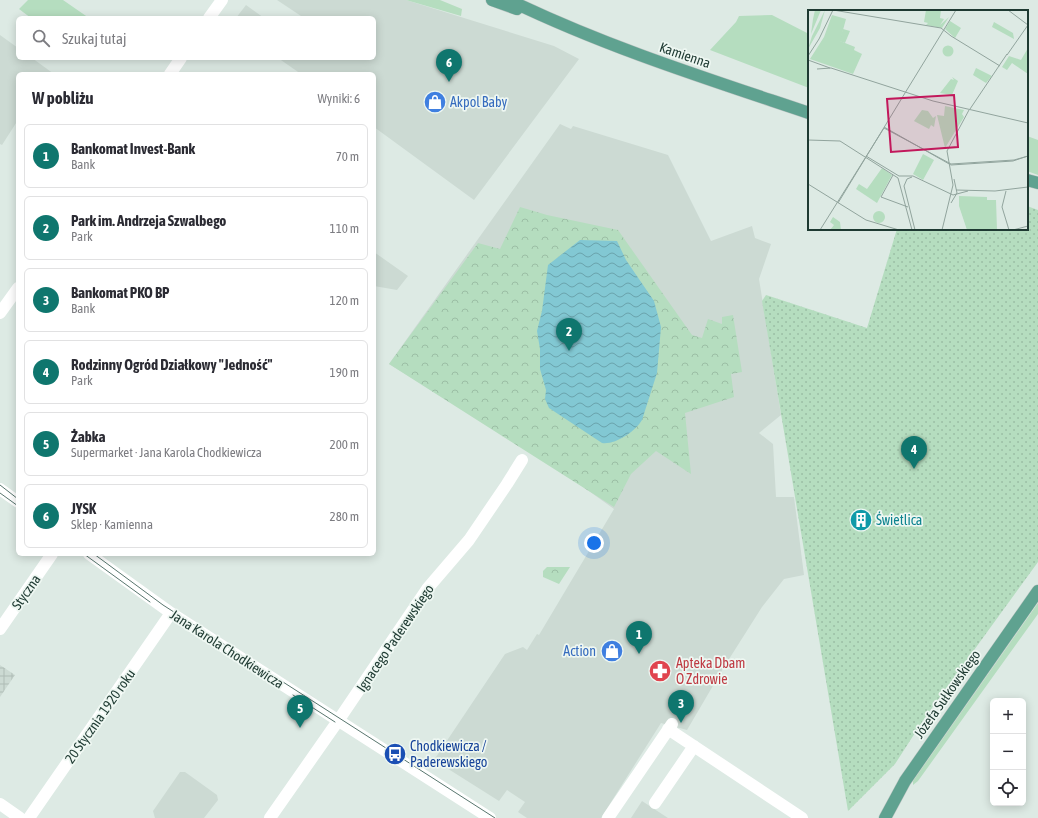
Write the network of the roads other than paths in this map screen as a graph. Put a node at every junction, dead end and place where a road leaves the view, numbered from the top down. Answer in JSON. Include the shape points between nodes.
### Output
{"nodes":[{"id":1,"x":222,"y":0,"type":"edge"},
{"id":2,"x":492,"y":0,"type":"edge"},
{"id":3,"x":510,"y":0,"type":"edge"},
{"id":4,"x":210,"y":16,"type":"edge"},
{"id":5,"x":553,"y":21,"type":"junction"},
{"id":6,"x":180,"y":60,"type":"edge"},
{"id":7,"x":171,"y":72,"type":"edge"},
{"id":8,"x":808,"y":113,"type":"edge"},
{"id":9,"x":1028,"y":180,"type":"edge"},
{"id":10,"x":1038,"y":183,"type":"edge"},
{"id":11,"x":16,"y":291,"type":"edge"},
{"id":12,"x":0,"y":313,"type":"edge"},
{"id":13,"x":522,"y":460,"type":"dead end"},
{"id":14,"x":0,"y":489,"type":"edge"},
{"id":15,"x":16,"y":501,"type":"edge"},
{"id":16,"x":51,"y":556,"type":"edge"},
{"id":17,"x":92,"y":556,"type":"edge"},
{"id":18,"x":1038,"y":591,"type":"edge"},
{"id":19,"x":171,"y":613,"type":"junction"},
{"id":20,"x":0,"y":629,"type":"edge"},
{"id":21,"x":339,"y":721,"type":"junction"},
{"id":22,"x":694,"y":746,"type":"junction"},
{"id":23,"x":655,"y":803,"type":"dead end"},
{"id":24,"x":0,"y":804,"type":"edge"},
{"id":25,"x":20,"y":818,"type":"edge"},
{"id":26,"x":29,"y":818,"type":"edge"},
{"id":27,"x":270,"y":818,"type":"edge"},
{"id":28,"x":490,"y":818,"type":"edge"},
{"id":29,"x":608,"y":818,"type":"edge"},
{"id":30,"x":803,"y":818,"type":"edge"},
{"id":31,"x":885,"y":818,"type":"edge"}],
"edges":[{"from":1,"to":4,"type":"street"},
{"from":2,"to":5,"type":"main road","name":"Kamienna"},
{"from":3,"to":5,"type":"main road","name":"Kamienna"},
{"from":5,"to":8,"type":"main road","name":"Kamienna","via":[[630,52]]},
{"from":6,"to":7,"type":"street"},
{"from":9,"to":10,"type":"main road"},
{"from":11,"to":12,"type":"street"},
{"from":13,"to":21,"type":"street","name":"Ignacego Paderewskiego","via":[[469,540],[427,589]]},
{"from":14,"to":15,"type":"street"},
{"from":16,"to":20,"type":"street","name":"Styczna"},
{"from":17,"to":19,"type":"street","name":"Jana Karola Chodkiewicza"},
{"from":18,"to":31,"type":"main road","name":"Józefa Sułkowskiego","via":[[905,781]]},
{"from":19,"to":21,"type":"street","name":"Jana Karola Chodkiewicza"},
{"from":19,"to":26,"type":"street","name":"20 Stycznia 1920 roku"},
{"from":21,"to":27,"type":"street","name":"Ignacego Paderewskiego"},
{"from":21,"to":28,"type":"street","name":"Jana Karola Chodkiewicza"},
{"from":22,"to":23,"type":"street"},
{"from":22,"to":29,"type":"street","via":[[670,727]]},
{"from":22,"to":30,"type":"street"},
{"from":24,"to":25,"type":"street"}]}
